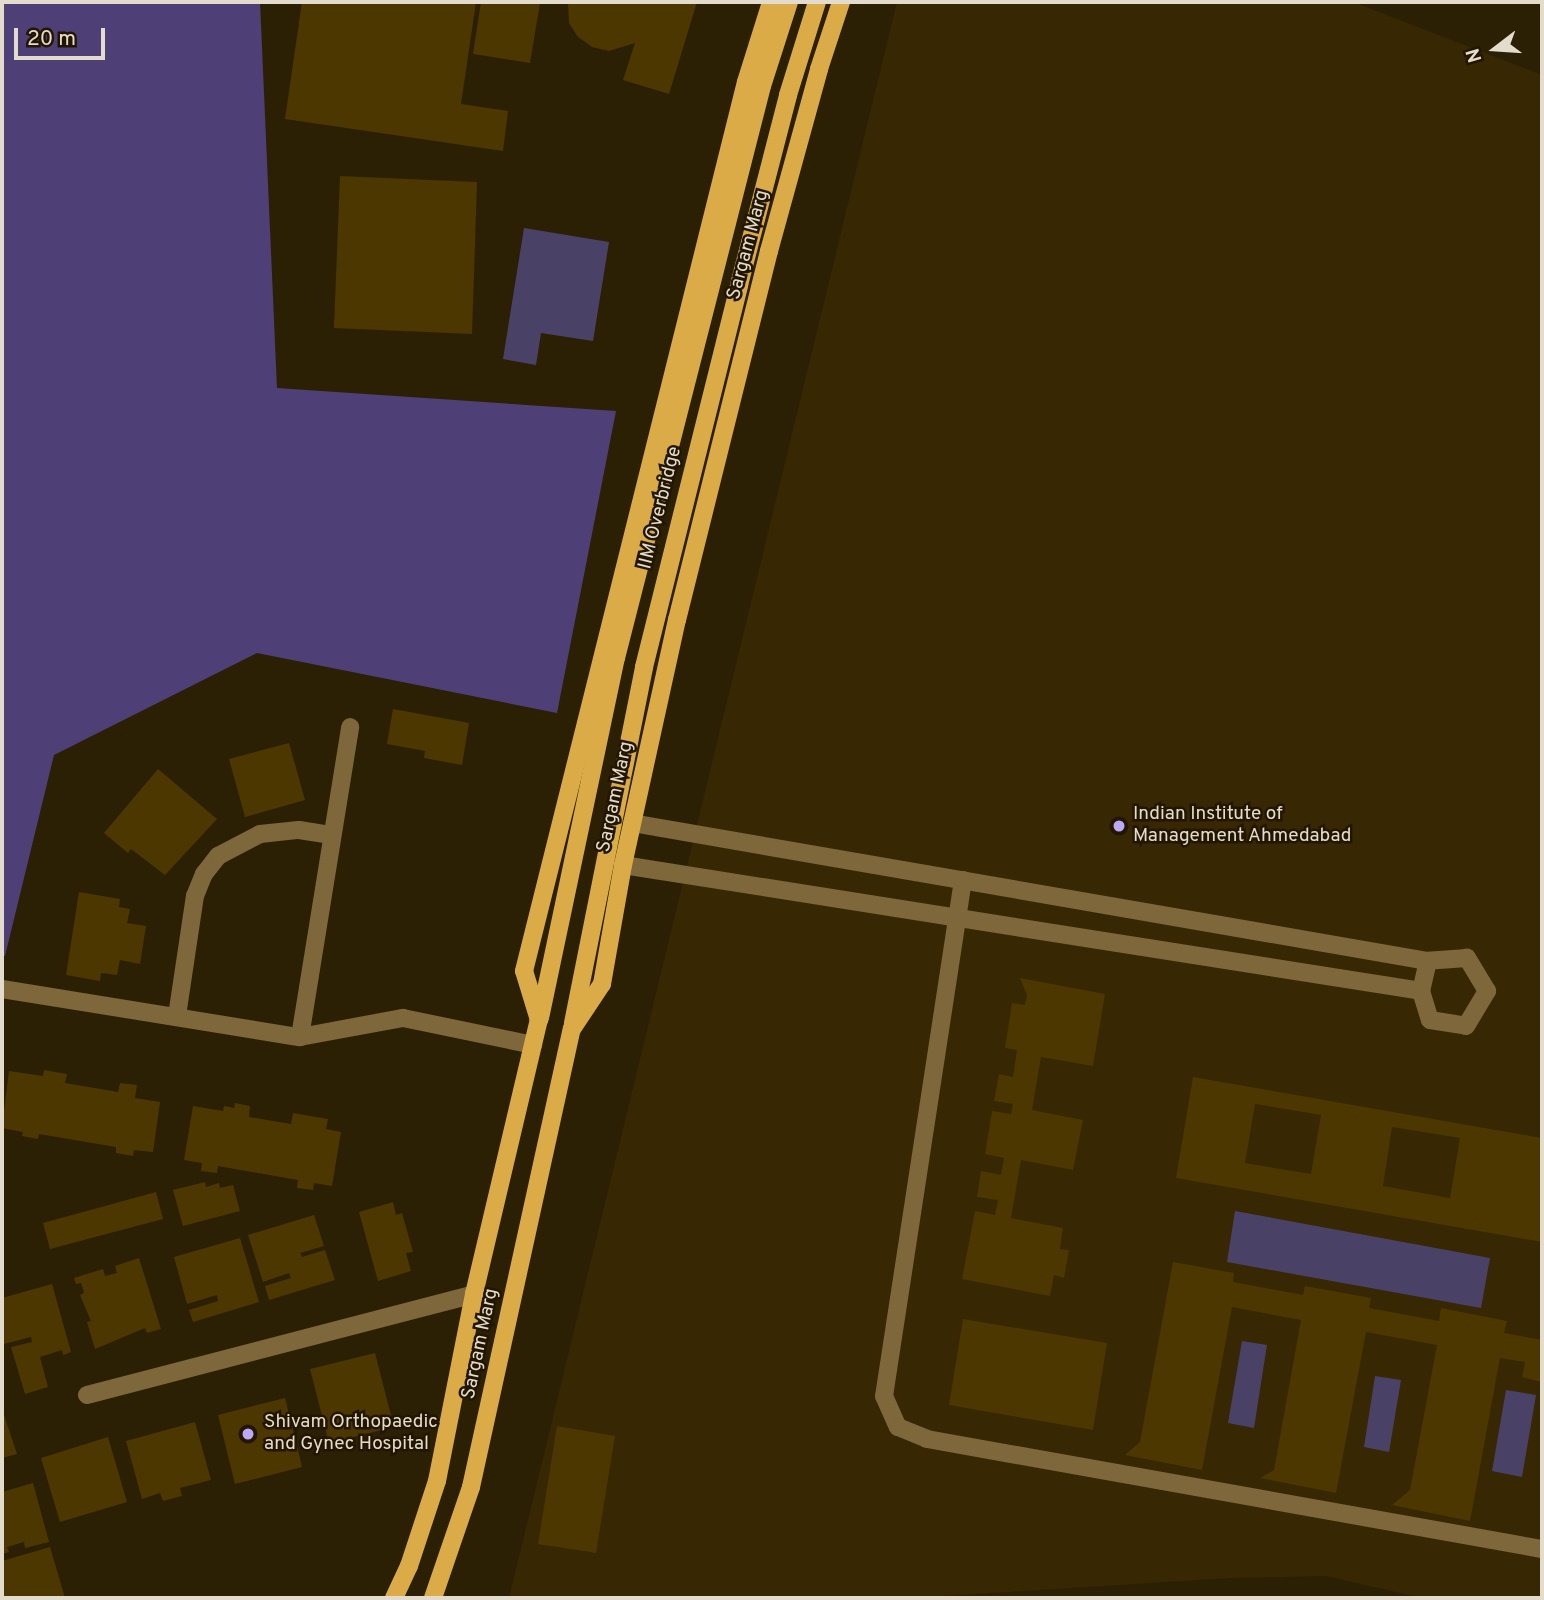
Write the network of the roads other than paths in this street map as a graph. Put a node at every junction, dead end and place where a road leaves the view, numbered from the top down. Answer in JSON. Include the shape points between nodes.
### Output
{"nodes":[{"id":1,"x":771,"y":2,"type":"edge"},
{"id":2,"x":789,"y":2,"type":"edge"},
{"id":3,"x":817,"y":2,"type":"edge"},
{"id":4,"x":841,"y":2,"type":"edge"},
{"id":5,"x":350,"y":727,"type":"dead end"},
{"id":6,"x":632,"y":823,"type":"junction"},
{"id":7,"x":332,"y":835,"type":"junction"},
{"id":8,"x":623,"y":864,"type":"junction"},
{"id":9,"x":963,"y":880,"type":"junction"},
{"id":10,"x":956,"y":917,"type":"junction"},
{"id":11,"x":1428,"y":961,"type":"junction"},
{"id":12,"x":2,"y":989,"type":"edge"},
{"id":13,"x":1421,"y":991,"type":"junction"},
{"id":14,"x":177,"y":1016,"type":"junction"},
{"id":15,"x":539,"y":1020,"type":"junction"},
{"id":16,"x":572,"y":1030,"type":"junction"},
{"id":17,"x":300,"y":1037,"type":"junction"},
{"id":18,"x":533,"y":1045,"type":"junction"},
{"id":19,"x":474,"y":1294,"type":"junction"},
{"id":20,"x":87,"y":1395,"type":"dead end"},
{"id":21,"x":1542,"y":1549,"type":"edge"},
{"id":22,"x":398,"y":1597,"type":"edge"},
{"id":23,"x":433,"y":1598,"type":"edge"}],
"edges":[{"from":1,"to":15,"type":"main road","via":[[746,82],[524,971]]},
{"from":2,"to":15,"type":"main road","name":"IIM Overbridge","via":[[759,99],[616,658]]},
{"from":3,"to":16,"type":"main road","name":"IIM Overbridge","via":[[788,95],[644,667]]},
{"from":4,"to":6,"type":"main road","name":"Sargam Marg","via":[[769,251],[677,620]]},
{"from":5,"to":7,"type":"street"},
{"from":6,"to":8,"type":"main road","name":"Sargam Marg"},
{"from":6,"to":9,"type":"street"},
{"from":7,"to":14,"type":"street","via":[[299,830],[260,834],[218,856],[195,896]]},
{"from":7,"to":17,"type":"street"},
{"from":8,"to":10,"type":"street"},
{"from":8,"to":16,"type":"main road","name":"Sargam Marg","via":[[602,984]]},
{"from":9,"to":10,"type":"street"},
{"from":9,"to":11,"type":"street"},
{"from":10,"to":13,"type":"street"},
{"from":10,"to":21,"type":"street","via":[[884,1396],[898,1427],[927,1439]]},
{"from":11,"to":13,"type":"street"},
{"from":11,"to":13,"type":"street","via":[[1467,958],[1487,991],[1466,1026],[1430,1020]]},
{"from":12,"to":14,"type":"street"},
{"from":14,"to":17,"type":"street"},
{"from":15,"to":18,"type":"main road","name":"Sargam Marg"},
{"from":16,"to":23,"type":"main road","name":"Sargam Marg","via":[[471,1487]]},
{"from":17,"to":18,"type":"street","via":[[403,1018]]},
{"from":18,"to":19,"type":"main road","name":"Sargam Marg"},
{"from":19,"to":20,"type":"street"},
{"from":19,"to":22,"type":"main road","name":"Sargam Marg","via":[[437,1481]]}]}
